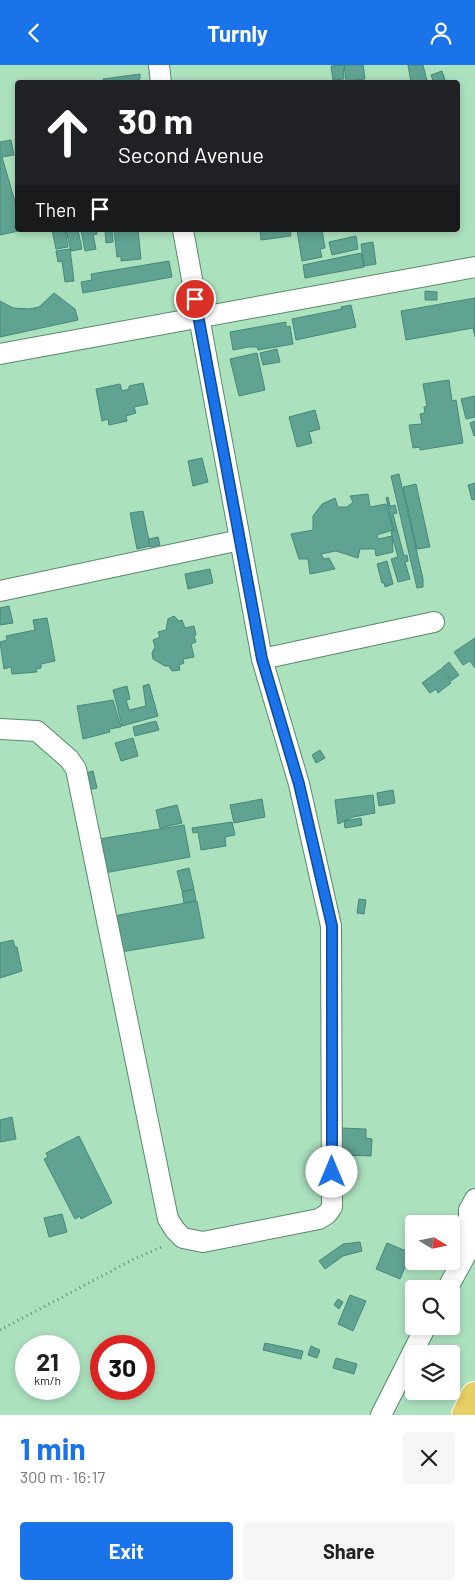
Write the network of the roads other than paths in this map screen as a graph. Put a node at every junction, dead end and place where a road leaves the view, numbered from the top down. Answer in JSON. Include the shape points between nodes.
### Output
{"nodes":[{"id":1,"x":159,"y":65,"type":"edge"},
{"id":2,"x":161,"y":80,"type":"edge"},
{"id":3,"x":183,"y":232,"type":"edge"},
{"id":4,"x":475,"y":267,"type":"edge"},
{"id":5,"x":198,"y":316,"type":"junction"},
{"id":6,"x":0,"y":354,"type":"edge"},
{"id":7,"x":240,"y":540,"type":"junction"},
{"id":8,"x":0,"y":591,"type":"edge"},
{"id":9,"x":434,"y":622,"type":"dead end"},
{"id":10,"x":262,"y":659,"type":"junction"},
{"id":11,"x":0,"y":729,"type":"edge"},
{"id":12,"x":475,"y":1199,"type":"edge"},
{"id":13,"x":452,"y":1280,"type":"edge"},
{"id":14,"x":421,"y":1335,"type":"edge"},
{"id":15,"x":475,"y":1396,"type":"edge"},
{"id":16,"x":381,"y":1415,"type":"edge"},
{"id":17,"x":466,"y":1415,"type":"edge"}],
"edges":[{"from":1,"to":2,"type":"street"},
{"from":3,"to":5,"type":"street"},
{"from":4,"to":5,"type":"street"},
{"from":5,"to":6,"type":"street"},
{"from":5,"to":7,"type":"street"},
{"from":7,"to":8,"type":"street"},
{"from":7,"to":10,"type":"street"},
{"from":9,"to":10,"type":"street"},
{"from":10,"to":11,"type":"street","via":[[299,784],[332,926],[332,1207],[319,1219],[203,1243],[183,1238],[175,1230],[168,1219],[76,769],[37,731]]},
{"from":12,"to":13,"type":"street","via":[[469,1210],[469,1249]]},
{"from":14,"to":16,"type":"street"},
{"from":15,"to":17,"type":"highway"}]}
